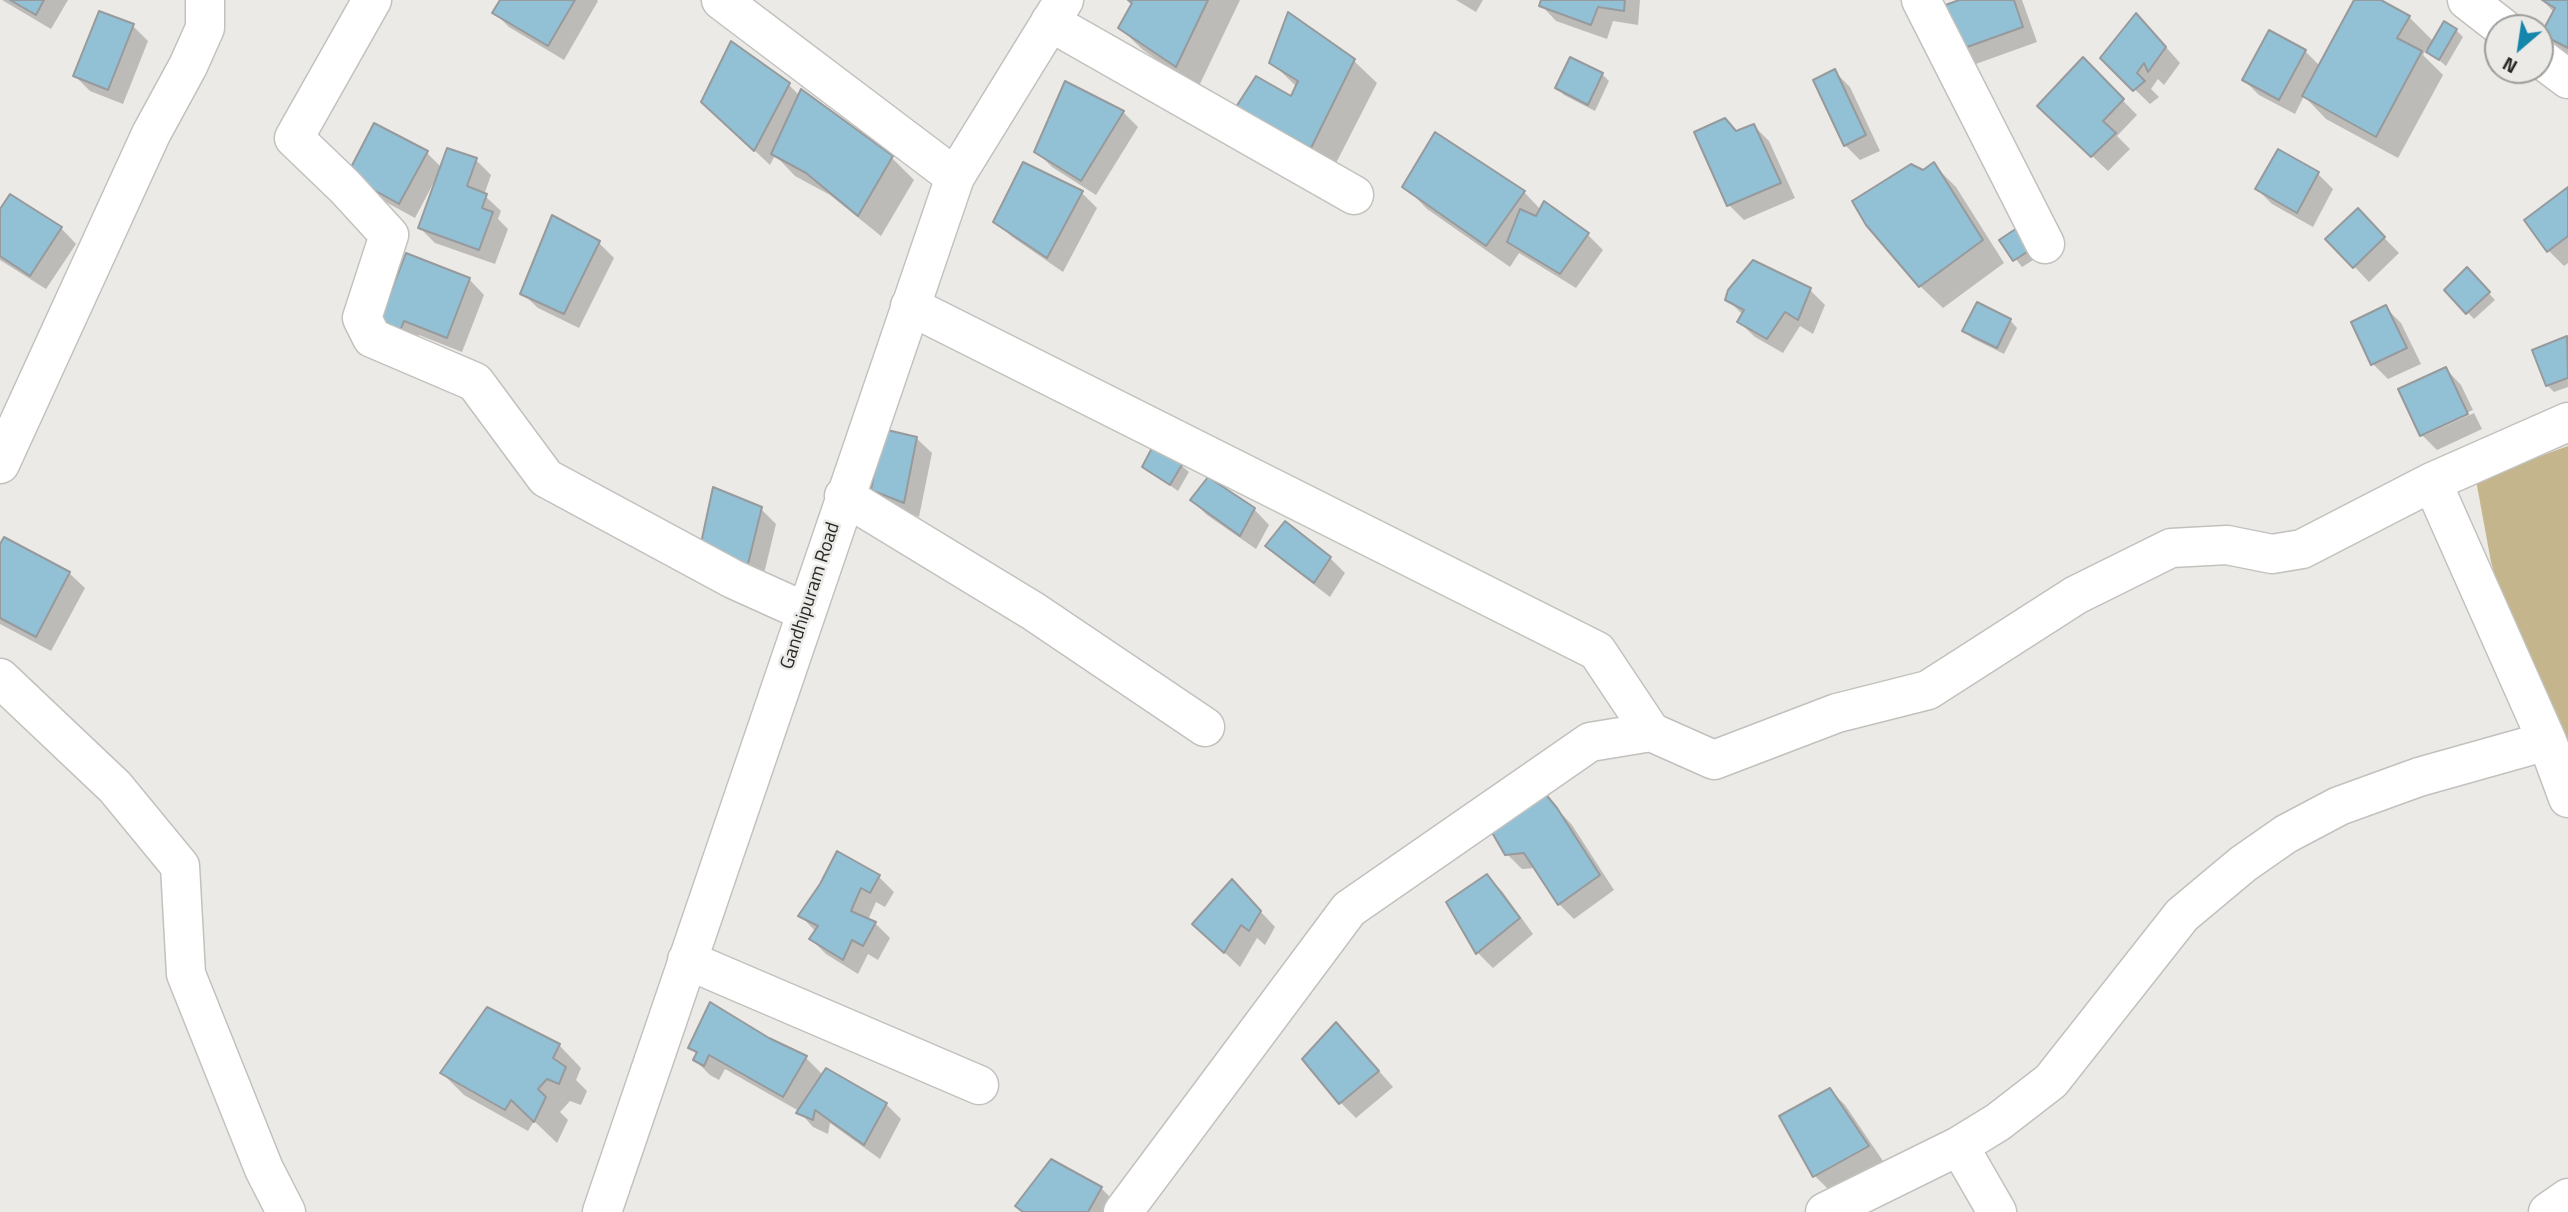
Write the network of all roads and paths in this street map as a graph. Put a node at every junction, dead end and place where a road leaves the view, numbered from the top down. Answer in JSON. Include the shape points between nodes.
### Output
{"nodes":[{"id":1,"x":205,"y":0,"type":"edge"},
{"id":2,"x":372,"y":0,"type":"edge"},
{"id":3,"x":721,"y":0,"type":"edge"},
{"id":4,"x":1921,"y":0,"type":"edge"},
{"id":5,"x":1057,"y":11,"type":"edge"},
{"id":6,"x":955,"y":177,"type":"junction"},
{"id":7,"x":1354,"y":195,"type":"dead end"},
{"id":8,"x":2045,"y":244,"type":"dead end"},
{"id":9,"x":910,"y":306,"type":"junction"},
{"id":10,"x":2568,"y":422,"type":"edge"},
{"id":11,"x":2,"y":454,"type":"edge"},
{"id":12,"x":2432,"y":482,"type":"junction"},
{"id":13,"x":844,"y":496,"type":"junction"},
{"id":14,"x":806,"y":612,"type":"junction"},
{"id":15,"x":0,"y":678,"type":"edge"},
{"id":16,"x":1205,"y":727,"type":"dead end"},
{"id":17,"x":1651,"y":732,"type":"junction"},
{"id":18,"x":2547,"y":741,"type":"junction"},
{"id":19,"x":2568,"y":798,"type":"edge"},
{"id":20,"x":687,"y":960,"type":"junction"},
{"id":21,"x":979,"y":1085,"type":"dead end"},
{"id":22,"x":1959,"y":1146,"type":"junction"},
{"id":23,"x":2568,"y":1198,"type":"edge"},
{"id":24,"x":286,"y":1212,"type":"edge"},
{"id":25,"x":602,"y":1212,"type":"edge"},
{"id":26,"x":1123,"y":1212,"type":"edge"},
{"id":27,"x":1825,"y":1212,"type":"edge"},
{"id":28,"x":1997,"y":1212,"type":"edge"},
{"id":29,"x":2548,"y":1212,"type":"edge"}],
"edges":[{"from":1,"to":11,"type":"street","via":[[205,28]]},
{"from":2,"to":14,"type":"street","via":[[294,138],[389,235],[362,318],[373,338],[475,382],[546,478],[733,579]]},
{"from":3,"to":6,"type":"street"},
{"from":4,"to":8,"type":"street"},
{"from":5,"to":6,"type":"street","name":"Gandhipuram Road"},
{"from":5,"to":7,"type":"street"},
{"from":6,"to":9,"type":"street","name":"Gandhipuram Road"},
{"from":9,"to":13,"type":"street","name":"Gandhipuram Road"},
{"from":9,"to":17,"type":"street","via":[[1597,651]]},
{"from":10,"to":12,"type":"street"},
{"from":12,"to":17,"type":"street","via":[[2302,549],[2272,554],[2227,545],[2171,548],[2077,595],[1928,690],[1837,713],[1714,760]]},
{"from":12,"to":18,"type":"street"},
{"from":13,"to":14,"type":"street","name":"Gandhipuram Road"},
{"from":13,"to":16,"type":"street","via":[[1033,611]]},
{"from":14,"to":20,"type":"street","name":"Gandhipuram Road"},
{"from":15,"to":24,"type":"street","via":[[115,787],[180,866],[186,974]]},
{"from":17,"to":26,"type":"street","via":[[1591,742],[1349,909]]},
{"from":18,"to":19,"type":"street"},
{"from":18,"to":22,"type":"street","via":[[2419,777],[2339,806],[2286,834],[2182,915],[2051,1081]]},
{"from":20,"to":21,"type":"street"},
{"from":20,"to":25,"type":"street","name":"Gandhipuram Road"},
{"from":22,"to":27,"type":"street"},
{"from":22,"to":28,"type":"street"},
{"from":23,"to":29,"type":"street"}]}
